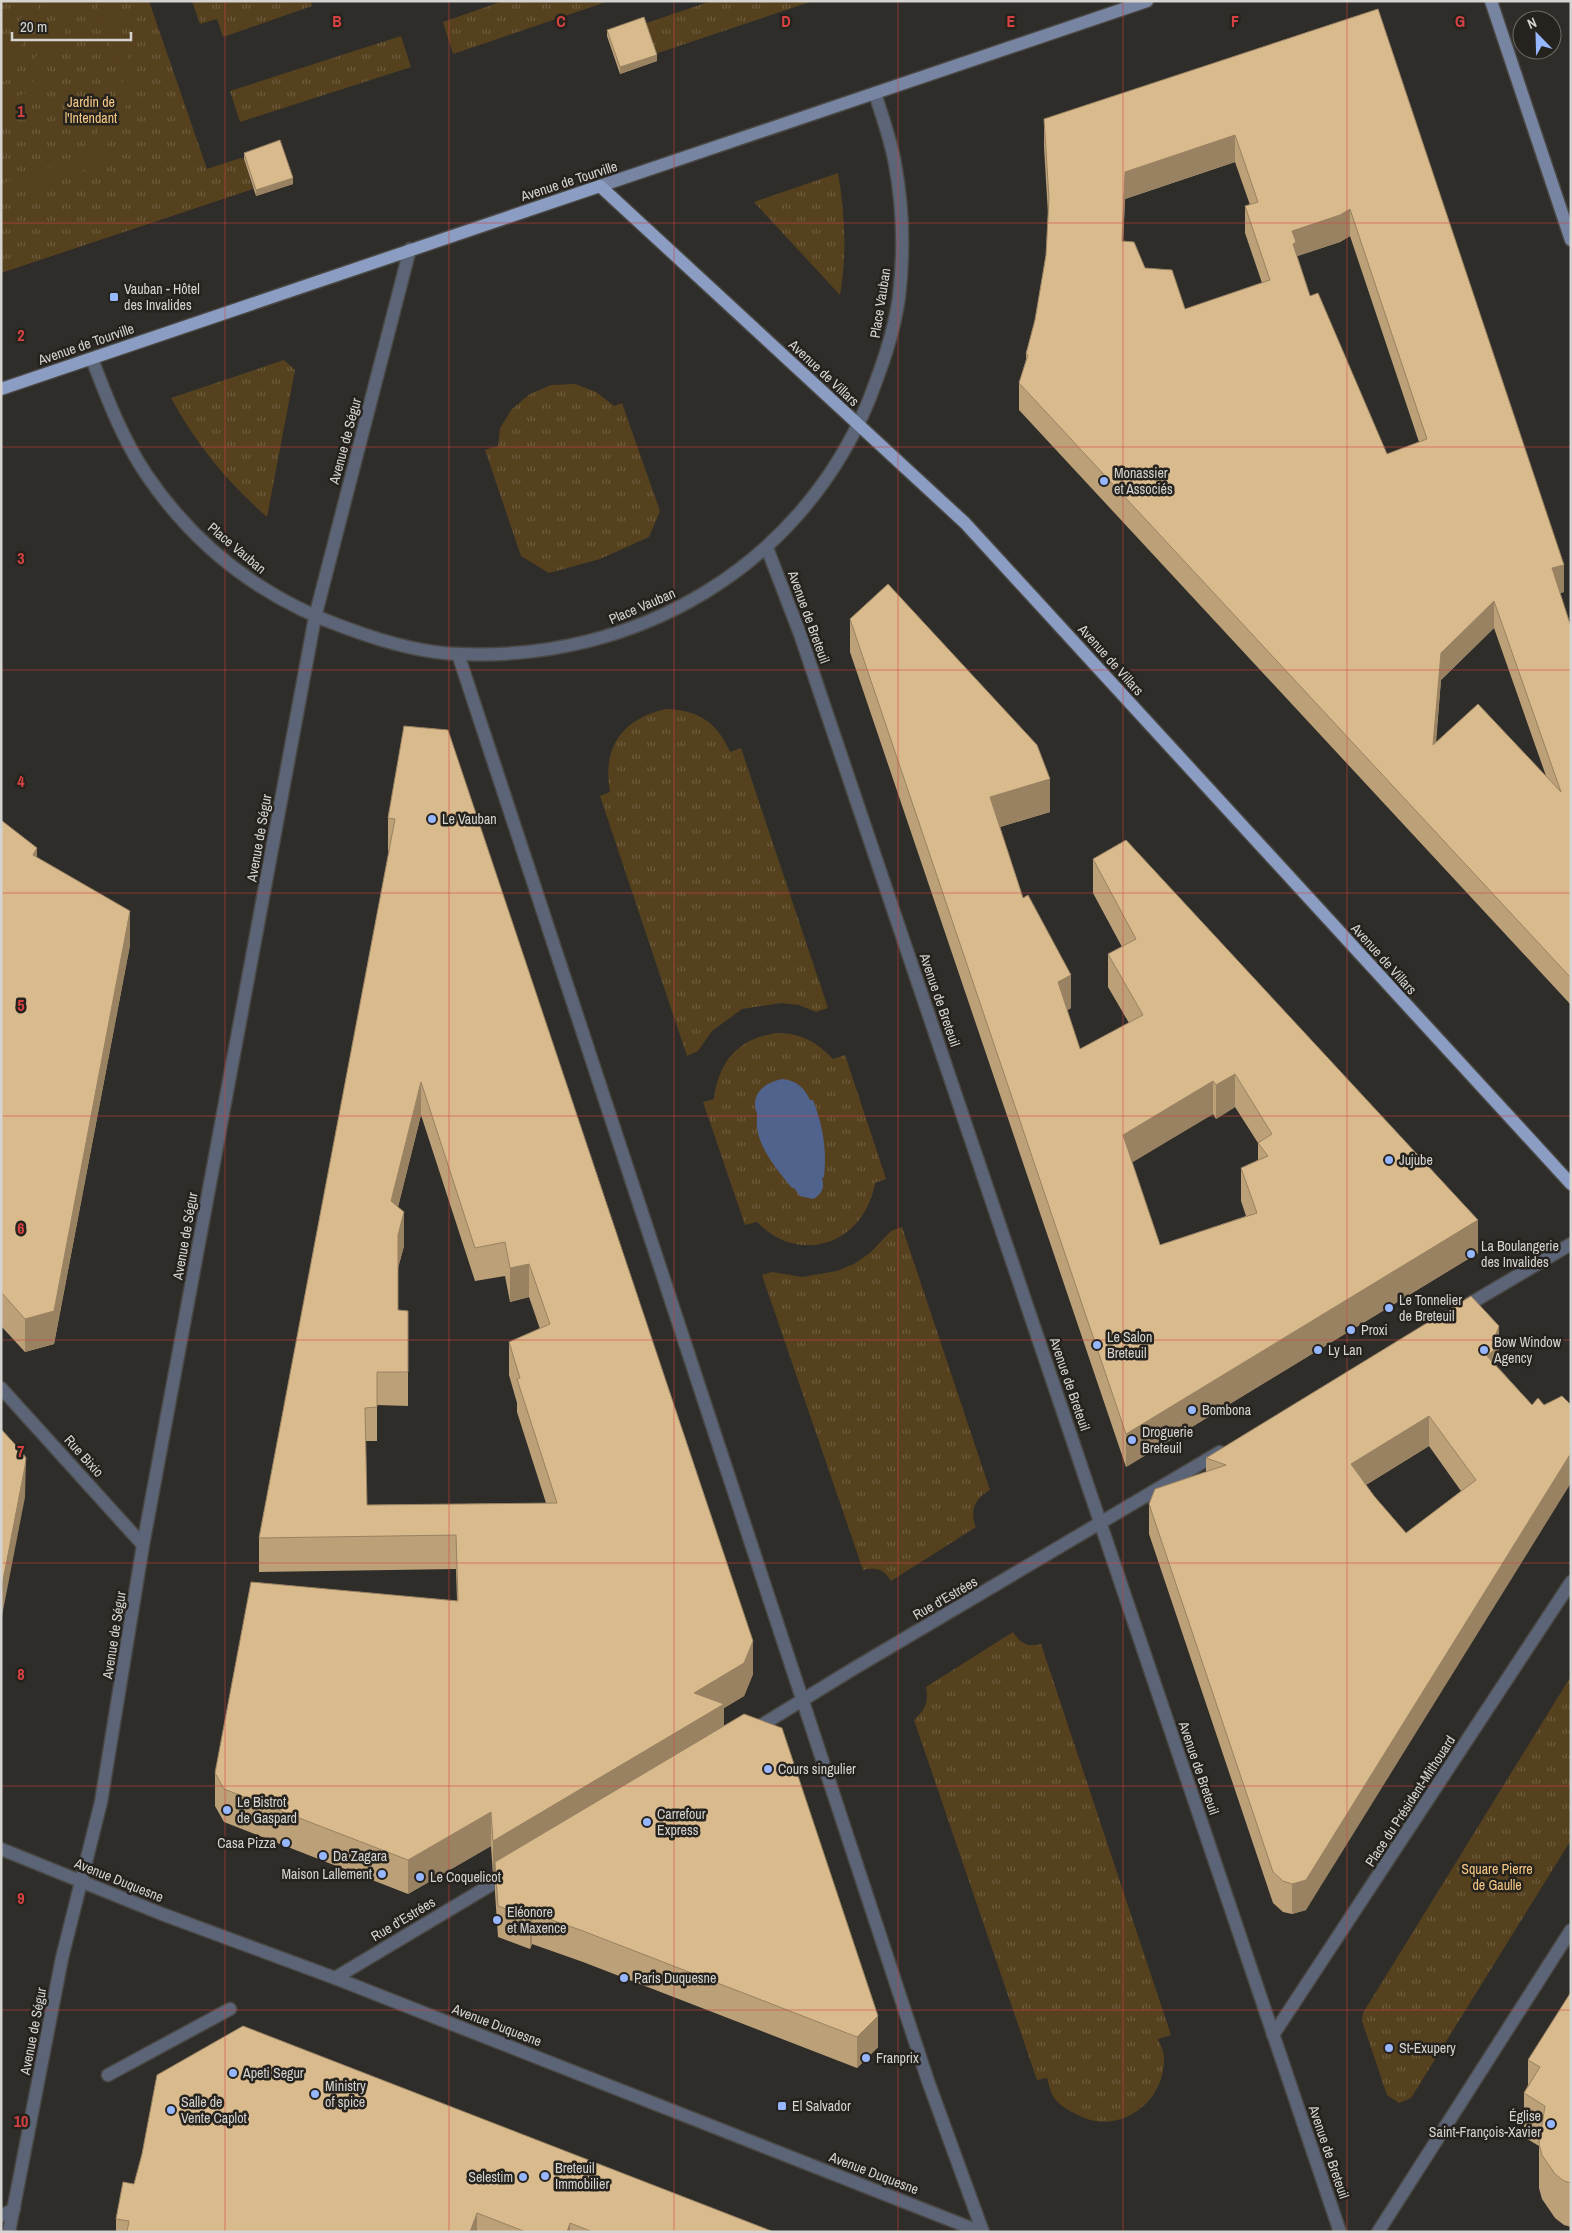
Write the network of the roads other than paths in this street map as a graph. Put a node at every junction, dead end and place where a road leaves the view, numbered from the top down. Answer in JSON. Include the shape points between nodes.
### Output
{"nodes":[{"id":1,"x":1147,"y":1,"type":"edge"},
{"id":2,"x":1490,"y":1,"type":"edge"},
{"id":3,"x":875,"y":93,"type":"junction"},
{"id":4,"x":600,"y":186,"type":"junction"},
{"id":5,"x":1571,"y":240,"type":"edge"},
{"id":6,"x":410,"y":249,"type":"junction"},
{"id":7,"x":92,"y":359,"type":"junction"},
{"id":8,"x":1,"y":389,"type":"edge"},
{"id":9,"x":858,"y":426,"type":"junction"},
{"id":10,"x":767,"y":548,"type":"junction"},
{"id":11,"x":315,"y":617,"type":"junction"},
{"id":12,"x":458,"y":654,"type":"junction"},
{"id":13,"x":1571,"y":1184,"type":"edge"},
{"id":14,"x":1571,"y":1244,"type":"edge"},
{"id":15,"x":1450,"y":1316,"type":"edge"},
{"id":16,"x":1,"y":1388,"type":"edge"},
{"id":17,"x":1229,"y":1446,"type":"edge"},
{"id":18,"x":1102,"y":1522,"type":"junction"},
{"id":19,"x":143,"y":1545,"type":"junction"},
{"id":20,"x":1571,"y":1582,"type":"edge"},
{"id":21,"x":803,"y":1700,"type":"junction"},
{"id":22,"x":742,"y":1737,"type":"edge"},
{"id":23,"x":1,"y":1849,"type":"edge"},
{"id":24,"x":519,"y":1868,"type":"edge"},
{"id":25,"x":82,"y":1882,"type":"junction"},
{"id":26,"x":1571,"y":1930,"type":"edge"},
{"id":27,"x":335,"y":1978,"type":"junction"},
{"id":28,"x":230,"y":2009,"type":"dead end"},
{"id":29,"x":1274,"y":2035,"type":"junction"},
{"id":30,"x":108,"y":2075,"type":"dead end"},
{"id":31,"x":14,"y":2209,"type":"junction"},
{"id":32,"x":1,"y":2216,"type":"edge"},
{"id":33,"x":9,"y":2232,"type":"edge"},
{"id":34,"x":982,"y":2232,"type":"edge"},
{"id":35,"x":1340,"y":2232,"type":"edge"},
{"id":36,"x":1378,"y":2232,"type":"edge"}],
"edges":[{"from":1,"to":3,"type":"main road","name":"Avenue de Tourville"},
{"from":2,"to":5,"type":"main road"},
{"from":3,"to":4,"type":"main road","name":"Avenue de Tourville"},
{"from":3,"to":9,"type":"street","name":"Place Vauban","via":[[896,167],[903,244],[898,300],[886,358]]},
{"from":4,"to":6,"type":"main road","name":"Avenue de Tourville"},
{"from":4,"to":9,"type":"main road","name":"Avenue de Villars"},
{"from":6,"to":7,"type":"main road","name":"Avenue de Tourville"},
{"from":6,"to":11,"type":"street","name":"Avenue de Ségur"},
{"from":7,"to":8,"type":"main road","name":"Avenue de Tourville"},
{"from":7,"to":11,"type":"street","name":"Place Vauban","via":[[115,419],[145,473],[178,516],[254,584]]},
{"from":9,"to":10,"type":"street","name":"Place Vauban","via":[[819,491]]},
{"from":9,"to":13,"type":"main road","name":"Avenue de Villars","via":[[965,523]]},
{"from":10,"to":12,"type":"street","name":"Place Vauban","via":[[699,598],[621,633],[540,652]]},
{"from":10,"to":18,"type":"street","name":"Avenue de Breteuil","via":[[800,634]]},
{"from":11,"to":12,"type":"street","name":"Place Vauban","via":[[387,643]]},
{"from":11,"to":19,"type":"street","name":"Avenue de Ségur"},
{"from":12,"to":21,"type":"street"},
{"from":14,"to":15,"type":"street"},
{"from":16,"to":19,"type":"street","name":"Rue Bixio"},
{"from":17,"to":18,"type":"street","name":"Rue d'Estrées"},
{"from":18,"to":21,"type":"street","name":"Rue d'Estrées"},
{"from":18,"to":29,"type":"street","name":"Avenue de Breteuil"},
{"from":19,"to":25,"type":"street","name":"Avenue de Ségur","via":[[109,1759]]},
{"from":20,"to":29,"type":"street","name":"Place du Président-Mithouard"},
{"from":21,"to":22,"type":"street","name":"Rue d'Estrées"},
{"from":21,"to":34,"type":"street","via":[[928,2081]]},
{"from":23,"to":25,"type":"street","name":"Avenue Duquesne"},
{"from":24,"to":27,"type":"street","name":"Rue d'Estrées"},
{"from":25,"to":27,"type":"street","name":"Avenue Duquesne"},
{"from":25,"to":31,"type":"street","name":"Avenue de Ségur","via":[[62,1958]]},
{"from":26,"to":36,"type":"street"},
{"from":27,"to":34,"type":"street","name":"Avenue Duquesne"},
{"from":28,"to":30,"type":"street"},
{"from":29,"to":35,"type":"street","name":"Avenue de Breteuil"},
{"from":31,"to":32,"type":"street"},
{"from":31,"to":33,"type":"street","name":"Avenue de Ségur"}]}
